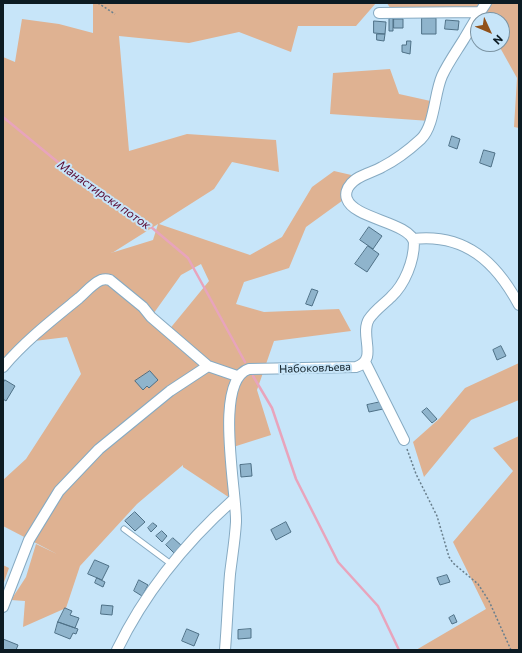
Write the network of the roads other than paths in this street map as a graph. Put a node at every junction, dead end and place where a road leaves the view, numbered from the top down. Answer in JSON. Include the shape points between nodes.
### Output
{"nodes":[{"id":1,"x":486,"y":3,"type":"edge"},
{"id":2,"x":470,"y":12,"type":"edge"},
{"id":3,"x":479,"y":12,"type":"edge"},
{"id":4,"x":379,"y":13,"type":"dead end"},
{"id":5,"x":470,"y":27,"type":"edge"},
{"id":6,"x":413,"y":239,"type":"junction"},
{"id":7,"x":519,"y":305,"type":"edge"},
{"id":8,"x":365,"y":362,"type":"junction"},
{"id":9,"x":208,"y":366,"type":"junction"},
{"id":10,"x":3,"y":367,"type":"edge"},
{"id":11,"x":237,"y":376,"type":"junction"},
{"id":12,"x":404,"y":440,"type":"road end"},
{"id":13,"x":233,"y":500,"type":"junction"},
{"id":14,"x":124,"y":529,"type":"dead end"},
{"id":15,"x":171,"y":564,"type":"junction"},
{"id":16,"x":3,"y":607,"type":"edge"},
{"id":17,"x":117,"y":650,"type":"edge"},
{"id":18,"x":225,"y":650,"type":"edge"}],
"edges":[{"from":1,"to":3,"type":"street"},
{"from":2,"to":4,"type":"street"},
{"from":5,"to":6,"type":"street","via":[[441,78],[424,135],[402,155],[350,184],[346,192],[346,198],[355,209],[398,228]]},
{"from":6,"to":7,"type":"street","via":[[442,239],[475,251],[489,262],[510,288]]},
{"from":6,"to":8,"type":"street","name":"Набоковљева","via":[[414,246],[408,272],[401,286],[372,314],[366,324],[368,354]]},
{"from":8,"to":11,"type":"street","name":"Набоковљева","via":[[356,367],[249,369]]},
{"from":8,"to":12,"type":"street"},
{"from":9,"to":10,"type":"street","via":[[151,317],[143,307],[106,279],[88,289],[66,307]]},
{"from":9,"to":11,"type":"street"},
{"from":9,"to":16,"type":"street","via":[[170,391],[99,449],[59,491],[29,540]]},
{"from":11,"to":13,"type":"street","via":[[233,388],[229,432]]},
{"from":13,"to":15,"type":"street","via":[[203,528]]},
{"from":13,"to":18,"type":"street","via":[[236,521]]},
{"from":14,"to":15,"type":"lane"},
{"from":15,"to":17,"type":"street","via":[[142,604]]}]}
